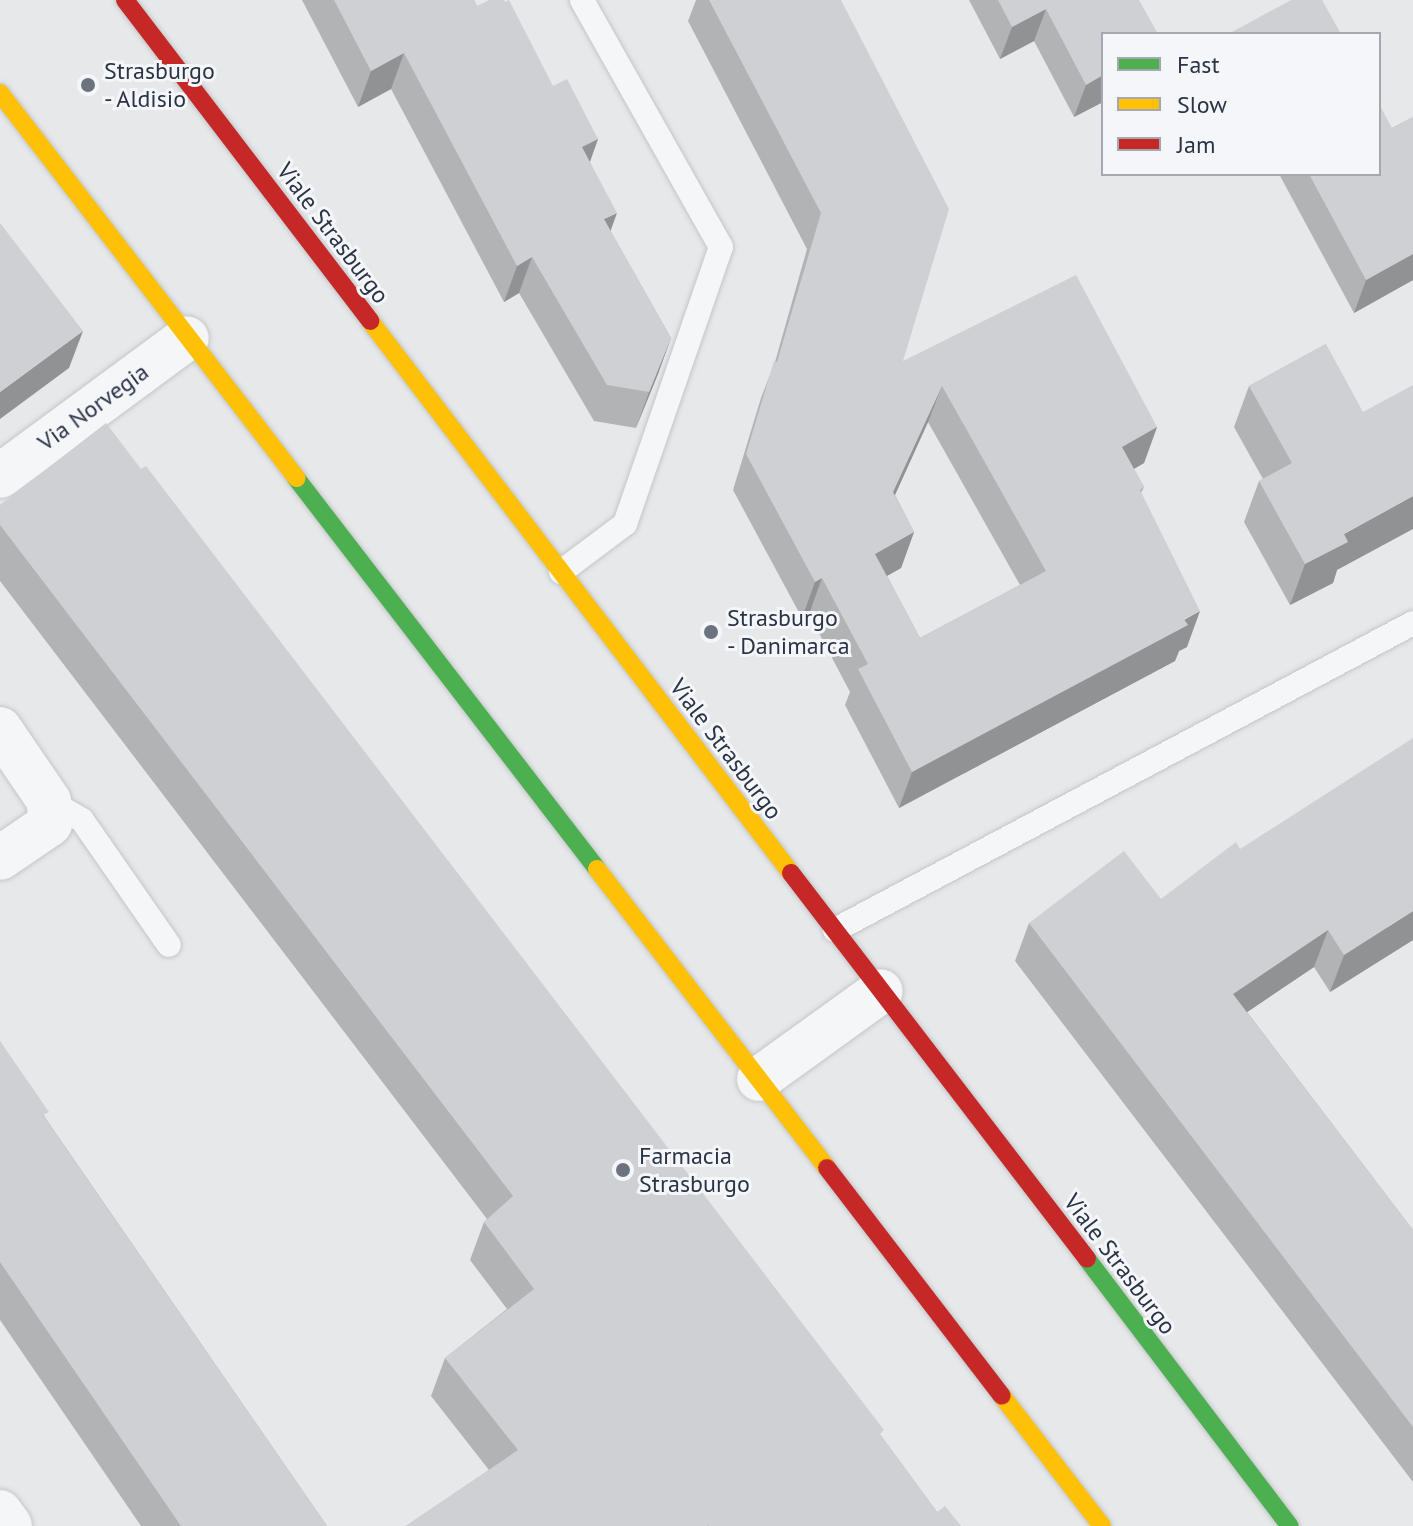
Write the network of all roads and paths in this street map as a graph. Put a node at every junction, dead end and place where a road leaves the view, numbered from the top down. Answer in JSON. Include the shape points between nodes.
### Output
{"nodes":[{"id":1,"x":125,"y":0,"type":"edge"},
{"id":2,"x":582,"y":0,"type":"edge"},
{"id":3,"x":0,"y":93,"type":"edge"},
{"id":4,"x":187,"y":338,"type":"junction"},
{"id":5,"x":0,"y":476,"type":"edge"},
{"id":6,"x":561,"y":572,"type":"junction"},
{"id":7,"x":1413,"y":623,"type":"edge"},
{"id":8,"x":0,"y":729,"type":"edge"},
{"id":9,"x":49,"y":801,"type":"junction"},
{"id":10,"x":0,"y":858,"type":"edge"},
{"id":11,"x":835,"y":930,"type":"junction"},
{"id":12,"x":169,"y":945,"type":"dead end"},
{"id":13,"x":881,"y":991,"type":"junction"},
{"id":14,"x":759,"y":1079,"type":"junction"},
{"id":15,"x":0,"y":1512,"type":"edge"},
{"id":16,"x":10,"y":1526,"type":"edge"},
{"id":17,"x":1102,"y":1526,"type":"edge"},
{"id":18,"x":1290,"y":1526,"type":"edge"}],
"edges":[{"from":1,"to":6,"type":"street","name":"Viale Strasburgo"},
{"from":2,"to":6,"type":"lane","via":[[721,247],[625,524]]},
{"from":3,"to":4,"type":"street"},
{"from":4,"to":5,"type":"street","name":"Via Norvegia"},
{"from":4,"to":14,"type":"street"},
{"from":6,"to":11,"type":"street","name":"Viale Strasburgo"},
{"from":7,"to":11,"type":"lane"},
{"from":8,"to":9,"type":"street"},
{"from":9,"to":10,"type":"street","via":[[50,824]]},
{"from":9,"to":12,"type":"lane","via":[[82,820]]},
{"from":11,"to":13,"type":"street","name":"Viale Strasburgo"},
{"from":13,"to":14,"type":"street"},
{"from":13,"to":18,"type":"street","name":"Viale Strasburgo"},
{"from":14,"to":17,"type":"street"},
{"from":15,"to":16,"type":"street"}]}
